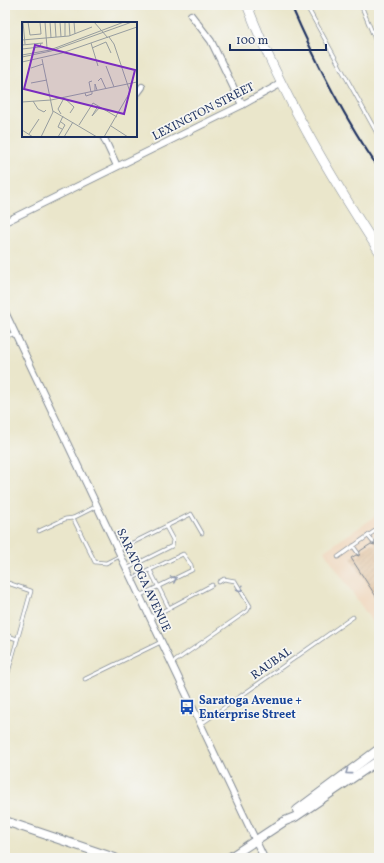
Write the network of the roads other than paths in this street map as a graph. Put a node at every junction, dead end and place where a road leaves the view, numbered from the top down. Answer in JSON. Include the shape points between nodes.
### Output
{"nodes":[{"id":1,"x":247,"y":5,"type":"edge"},
{"id":2,"x":306,"y":5,"type":"edge"},
{"id":3,"x":361,"y":5,"type":"edge"},
{"id":4,"x":191,"y":15,"type":"dead end"},
{"id":5,"x":379,"y":49,"type":"edge"},
{"id":6,"x":282,"y":83,"type":"junction"},
{"id":7,"x":142,"y":87,"type":"dead end"},
{"id":8,"x":137,"y":94,"type":"edge"},
{"id":9,"x":242,"y":105,"type":"junction"},
{"id":10,"x":102,"y":137,"type":"edge"},
{"id":11,"x":379,"y":137,"type":"edge"},
{"id":12,"x":117,"y":166,"type":"junction"},
{"id":13,"x":5,"y":222,"type":"edge"},
{"id":14,"x":379,"y":252,"type":"edge"},
{"id":15,"x":5,"y":312,"type":"edge"},
{"id":16,"x":15,"y":333,"type":"junction"},
{"id":17,"x":5,"y":337,"type":"edge"},
{"id":18,"x":97,"y":506,"type":"junction"},
{"id":19,"x":73,"y":518,"type":"junction"},
{"id":20,"x":166,"y":527,"type":"junction"},
{"id":21,"x":379,"y":528,"type":"edge"},
{"id":22,"x":39,"y":532,"type":"dead end"},
{"id":23,"x":202,"y":533,"type":"dead end"},
{"id":24,"x":368,"y":536,"type":"junction"},
{"id":25,"x":373,"y":542,"type":"dead end"},
{"id":26,"x":353,"y":546,"type":"junction"},
{"id":27,"x":119,"y":553,"type":"junction"},
{"id":28,"x":358,"y":553,"type":"dead end"},
{"id":29,"x":338,"y":557,"type":"dead end"},
{"id":30,"x":126,"y":569,"type":"junction"},
{"id":31,"x":150,"y":570,"type":"junction"},
{"id":32,"x":131,"y":579,"type":"junction"},
{"id":33,"x":5,"y":582,"type":"edge"},
{"id":34,"x":219,"y":582,"type":"dead end"},
{"id":35,"x":212,"y":585,"type":"dead end"},
{"id":36,"x":159,"y":587,"type":"junction"},
{"id":37,"x":139,"y":596,"type":"junction"},
{"id":38,"x":169,"y":608,"type":"junction"},
{"id":39,"x":353,"y":617,"type":"dead end"},
{"id":40,"x":150,"y":618,"type":"junction"},
{"id":41,"x":5,"y":635,"type":"edge"},
{"id":42,"x":17,"y":639,"type":"junction"},
{"id":43,"x":161,"y":642,"type":"junction"},
{"id":44,"x":5,"y":655,"type":"edge"},
{"id":45,"x":12,"y":657,"type":"junction"},
{"id":46,"x":171,"y":664,"type":"junction"},
{"id":47,"x":84,"y":679,"type":"dead end"},
{"id":48,"x":5,"y":683,"type":"edge"},
{"id":49,"x":199,"y":725,"type":"junction"},
{"id":50,"x":379,"y":749,"type":"edge"},
{"id":51,"x":379,"y":760,"type":"edge"},
{"id":52,"x":5,"y":821,"type":"edge"},
{"id":53,"x":285,"y":821,"type":"junction"},
{"id":54,"x":255,"y":841,"type":"junction"},
{"id":55,"x":115,"y":858,"type":"edge"},
{"id":56,"x":229,"y":858,"type":"edge"},
{"id":57,"x":264,"y":858,"type":"edge"}],
"edges":[{"from":1,"to":6,"type":"main road"},
{"from":2,"to":11,"type":"lane"},
{"from":3,"to":5,"type":"lane"},
{"from":4,"to":9,"type":"street","via":[[209,37]]},
{"from":6,"to":9,"type":"street","name":"LEXINGTON STREET"},
{"from":6,"to":14,"type":"main road","via":[[325,162]]},
{"from":7,"to":8,"type":"street"},
{"from":9,"to":12,"type":"street","name":"LEXINGTON STREET"},
{"from":10,"to":12,"type":"street"},
{"from":12,"to":13,"type":"street","name":"LEXINGTON STREET"},
{"from":15,"to":16,"type":"street","name":"SARATOGA AVENUE"},
{"from":16,"to":17,"type":"lane"},
{"from":16,"to":18,"type":"street","name":"SARATOGA AVENUE"},
{"from":18,"to":19,"type":"lane"},
{"from":18,"to":27,"type":"street","name":"SARATOGA AVENUE"},
{"from":19,"to":22,"type":"lane","via":[[65,519]]},
{"from":19,"to":27,"type":"lane","via":[[95,562],[106,563]]},
{"from":20,"to":23,"type":"lane","via":[[191,514]]},
{"from":20,"to":27,"type":"lane"},
{"from":20,"to":30,"type":"lane","via":[[173,540],[172,546]]},
{"from":21,"to":24,"type":"lane"},
{"from":24,"to":25,"type":"lane"},
{"from":24,"to":26,"type":"lane"},
{"from":26,"to":28,"type":"lane"},
{"from":26,"to":29,"type":"lane"},
{"from":27,"to":30,"type":"street","name":"SARATOGA AVENUE"},
{"from":30,"to":32,"type":"street","name":"SARATOGA AVENUE"},
{"from":31,"to":32,"type":"lane"},
{"from":31,"to":36,"type":"lane"},
{"from":36,"to":31,"type":"lane","one_way":true,"via":[[192,570],[190,565],[183,554]]},
{"from":32,"to":37,"type":"street","name":"SARATOGA AVENUE"},
{"from":33,"to":42,"type":"lane","via":[[31,591]]},
{"from":34,"to":46,"type":"lane","one_way":true,"via":[[224,579],[235,581],[250,606],[247,611]]},
{"from":35,"to":38,"type":"lane"},
{"from":36,"to":37,"type":"lane"},
{"from":36,"to":38,"type":"lane"},
{"from":37,"to":40,"type":"street","name":"SARATOGA AVENUE"},
{"from":38,"to":40,"type":"lane"},
{"from":39,"to":49,"type":"lane","name":"RAUBAL"},
{"from":40,"to":43,"type":"street","name":"SARATOGA AVENUE"},
{"from":41,"to":42,"type":"lane"},
{"from":42,"to":45,"type":"lane"},
{"from":43,"to":46,"type":"street","name":"SARATOGA AVENUE"},
{"from":43,"to":47,"type":"lane"},
{"from":44,"to":45,"type":"lane"},
{"from":45,"to":48,"type":"lane"},
{"from":46,"to":49,"type":"street","name":"SARATOGA AVENUE"},
{"from":49,"to":54,"type":"street","name":"SARATOGA AVENUE"},
{"from":50,"to":53,"type":"street","one_way":true,"via":[[293,812]]},
{"from":51,"to":53,"type":"street","via":[[295,817]]},
{"from":52,"to":55,"type":"street"},
{"from":53,"to":54,"type":"street"},
{"from":54,"to":56,"type":"street"},
{"from":54,"to":57,"type":"street","name":"SARATOGA AVENUE"}]}
